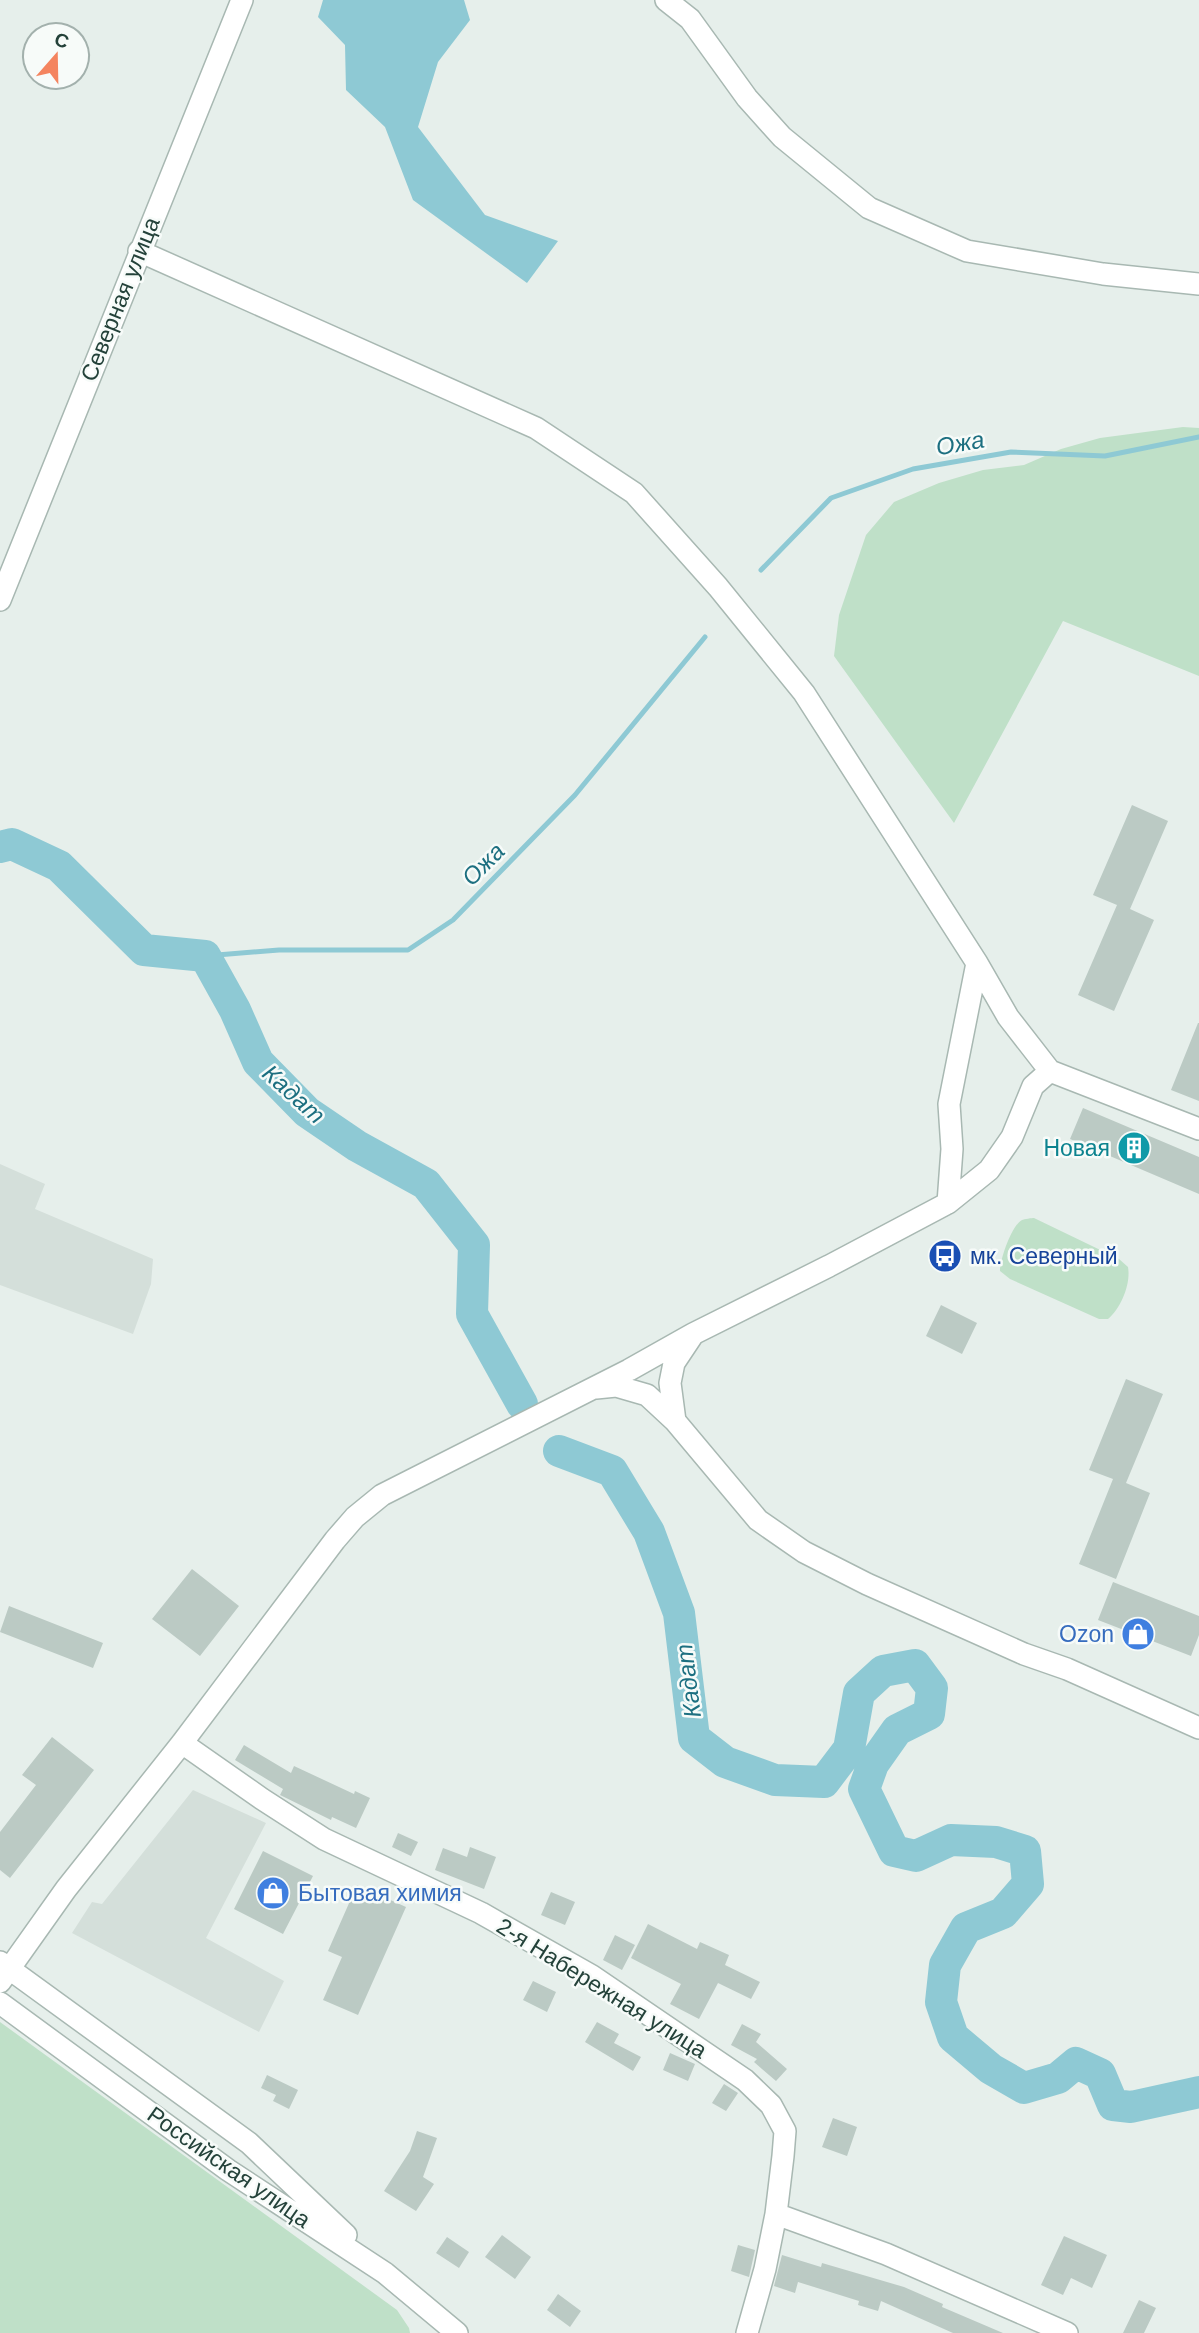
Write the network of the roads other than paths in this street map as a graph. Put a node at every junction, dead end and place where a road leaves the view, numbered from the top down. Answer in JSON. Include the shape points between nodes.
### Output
{"nodes":[{"id":1,"x":242,"y":0,"type":"edge"},
{"id":2,"x":666,"y":0,"type":"edge"},
{"id":3,"x":139,"y":251,"type":"junction"},
{"id":4,"x":1199,"y":284,"type":"edge"},
{"id":5,"x":0,"y":600,"type":"edge"},
{"id":6,"x":976,"y":963,"type":"junction"},
{"id":7,"x":1049,"y":1071,"type":"junction"},
{"id":8,"x":1199,"y":1129,"type":"edge"},
{"id":9,"x":948,"y":1203,"type":"junction"},
{"id":10,"x":693,"y":1334,"type":"junction"},
{"id":11,"x":594,"y":1388,"type":"junction"},
{"id":12,"x":676,"y":1421,"type":"junction"},
{"id":13,"x":1199,"y":1728,"type":"edge"},
{"id":14,"x":182,"y":1744,"type":"junction"},
{"id":15,"x":3,"y":1971,"type":"edge"},
{"id":16,"x":0,"y":2003,"type":"edge"},
{"id":17,"x":776,"y":2214,"type":"junction"},
{"id":18,"x":385,"y":2273,"type":"junction"},
{"id":19,"x":451,"y":2331,"type":"edge"},
{"id":20,"x":747,"y":2333,"type":"edge"},
{"id":21,"x":1067,"y":2333,"type":"edge"}],
"edges":[{"from":1,"to":3,"type":"street","name":"Северная улица"},
{"from":2,"to":4,"type":"street","via":[[690,19],[747,98],[782,137],[869,208],[967,251],[1103,274]]},
{"from":3,"to":5,"type":"street","name":"Северная улица"},
{"from":3,"to":6,"type":"street","via":[[536,428],[634,493],[719,587],[804,693]]},
{"from":6,"to":7,"type":"street","via":[[1008,1017]]},
{"from":6,"to":9,"type":"street","via":[[948,1104],[952,1149]]},
{"from":7,"to":8,"type":"street"},
{"from":7,"to":9,"type":"street","via":[[1033,1086],[1012,1137],[989,1170]]},
{"from":9,"to":10,"type":"street"},
{"from":10,"to":11,"type":"street"},
{"from":10,"to":12,"type":"street","via":[[674,1363],[670,1383]]},
{"from":11,"to":12,"type":"street","via":[[616,1386],[647,1395]]},
{"from":11,"to":14,"type":"street","via":[[382,1495],[355,1517]]},
{"from":12,"to":13,"type":"street","via":[[758,1520],[804,1552],[1024,1654]]},
{"from":14,"to":15,"type":"street"},
{"from":14,"to":17,"type":"street","name":"2-я Набережная улица","via":[[324,1839],[481,1913],[592,1976],[745,2080],[771,2105],[785,2131]]},
{"from":15,"to":18,"type":"street","via":[[249,2143]]},
{"from":16,"to":18,"type":"street","name":"Российская улица","via":[[229,2170]]},
{"from":17,"to":20,"type":"street"},
{"from":17,"to":21,"type":"street","via":[[886,2254]]},
{"from":18,"to":19,"type":"street","name":"Российская улица"}]}
